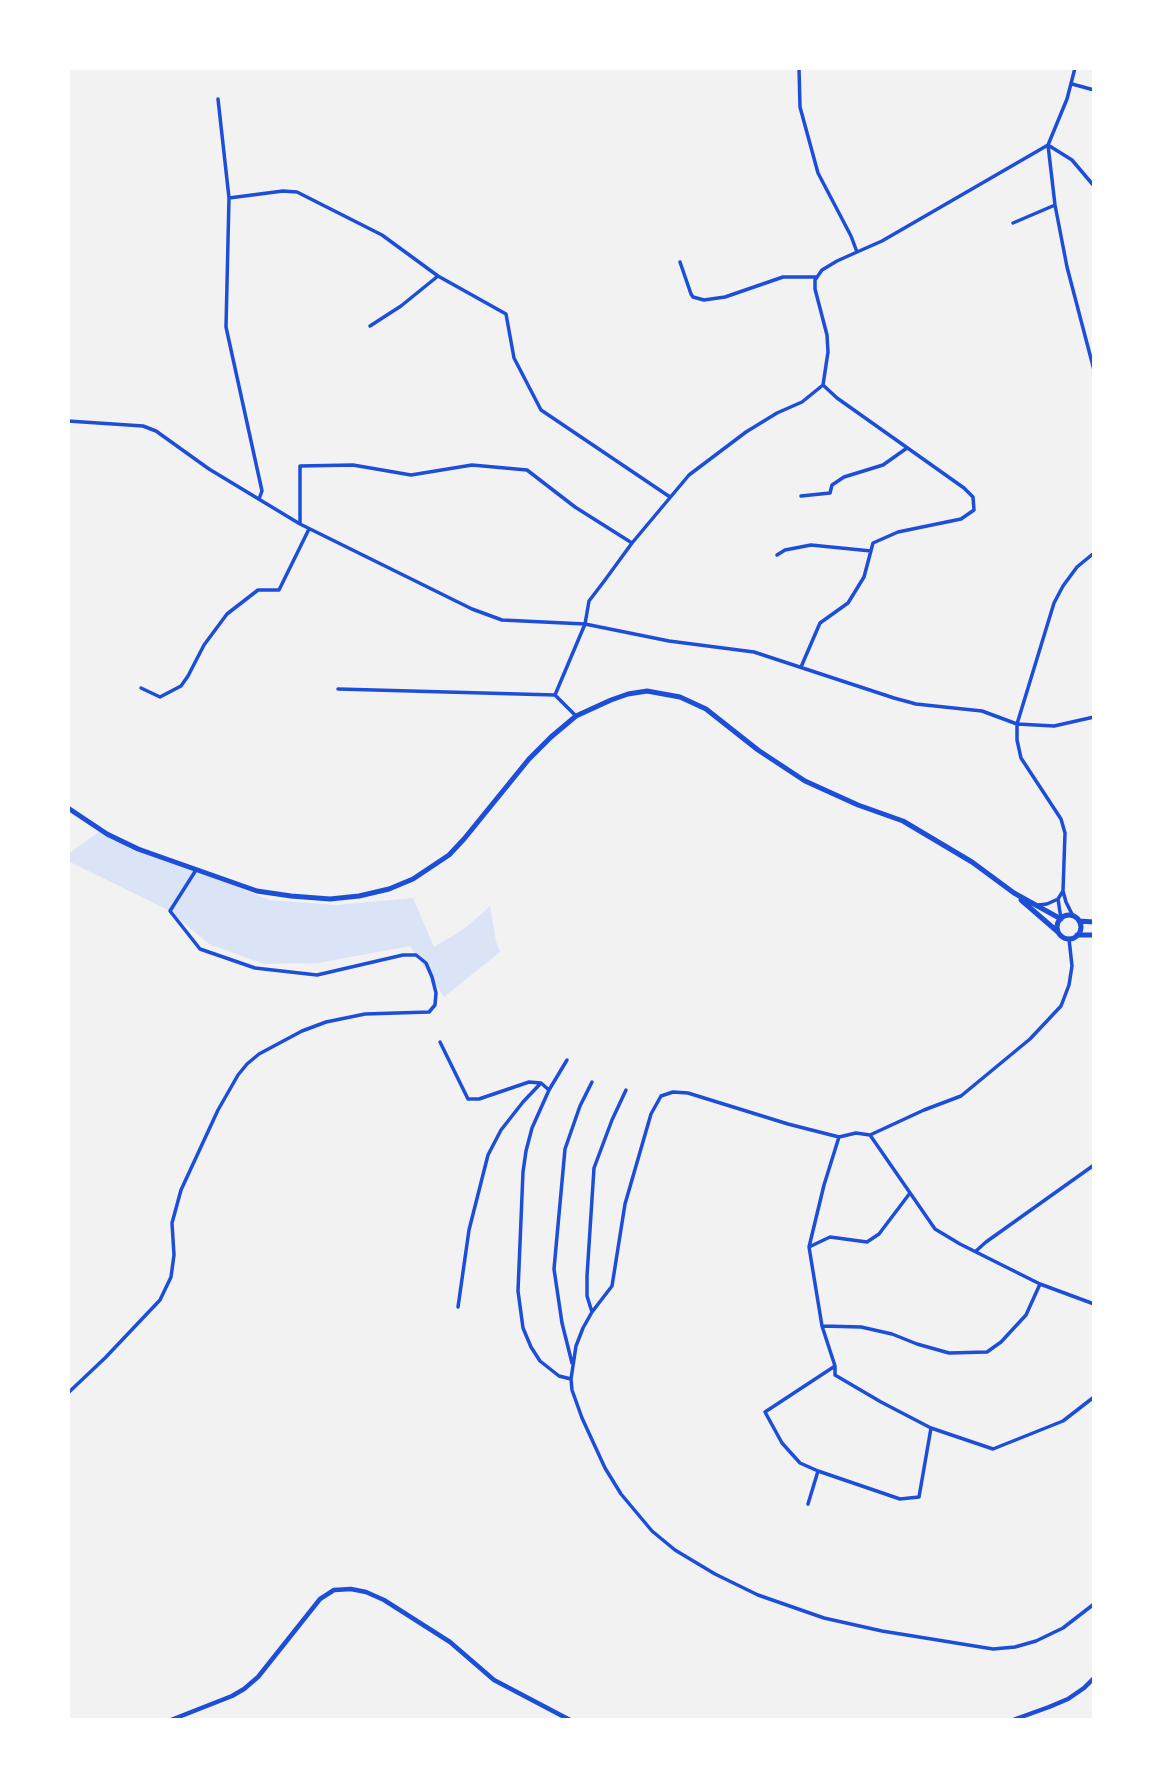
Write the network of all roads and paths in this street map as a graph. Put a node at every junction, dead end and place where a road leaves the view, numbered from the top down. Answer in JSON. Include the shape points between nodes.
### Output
{"nodes":[{"id":1,"x":799,"y":68,"type":"edge"},
{"id":2,"x":1075,"y":68,"type":"edge"},
{"id":3,"x":1071,"y":84,"type":"junction"},
{"id":4,"x":1094,"y":90,"type":"edge"},
{"id":5,"x":218,"y":99,"type":"dead end"},
{"id":6,"x":1048,"y":145,"type":"junction"},
{"id":7,"x":1094,"y":186,"type":"edge"},
{"id":8,"x":229,"y":198,"type":"junction"},
{"id":9,"x":1055,"y":205,"type":"junction"},
{"id":10,"x":1013,"y":223,"type":"dead end"},
{"id":11,"x":857,"y":252,"type":"junction"},
{"id":12,"x":680,"y":262,"type":"dead end"},
{"id":13,"x":438,"y":276,"type":"junction"},
{"id":14,"x":817,"y":276,"type":"junction"},
{"id":15,"x":370,"y":326,"type":"dead end"},
{"id":16,"x":1094,"y":370,"type":"edge"},
{"id":17,"x":822,"y":385,"type":"junction"},
{"id":18,"x":68,"y":421,"type":"edge"},
{"id":19,"x":907,"y":448,"type":"junction"},
{"id":20,"x":801,"y":496,"type":"dead end"},
{"id":21,"x":670,"y":497,"type":"junction"},
{"id":22,"x":259,"y":499,"type":"junction"},
{"id":23,"x":300,"y":524,"type":"junction"},
{"id":24,"x":309,"y":529,"type":"junction"},
{"id":25,"x":632,"y":543,"type":"junction"},
{"id":26,"x":871,"y":551,"type":"junction"},
{"id":27,"x":1094,"y":553,"type":"edge"},
{"id":28,"x":777,"y":555,"type":"dead end"},
{"id":29,"x":585,"y":624,"type":"junction"},
{"id":30,"x":801,"y":667,"type":"junction"},
{"id":31,"x":141,"y":688,"type":"dead end"},
{"id":32,"x":338,"y":689,"type":"dead end"},
{"id":33,"x":555,"y":695,"type":"junction"},
{"id":34,"x":576,"y":716,"type":"junction"},
{"id":35,"x":1094,"y":717,"type":"edge"},
{"id":36,"x":1017,"y":724,"type":"junction"},
{"id":37,"x":68,"y":808,"type":"edge"},
{"id":38,"x":196,"y":870,"type":"junction"},
{"id":39,"x":1063,"y":891,"type":"junction"},
{"id":40,"x":1014,"y":893,"type":"junction"},
{"id":41,"x":1058,"y":898,"type":"junction"},
{"id":42,"x":1038,"y":905,"type":"junction"},
{"id":43,"x":1073,"y":916,"type":"junction"},
{"id":44,"x":1061,"y":919,"type":"junction"},
{"id":45,"x":1079,"y":921,"type":"junction"},
{"id":46,"x":1094,"y":922,"type":"edge"},
{"id":47,"x":1060,"y":934,"type":"junction"},
{"id":48,"x":1077,"y":935,"type":"junction"},
{"id":49,"x":1094,"y":935,"type":"edge"},
{"id":50,"x":1069,"y":939,"type":"junction"},
{"id":51,"x":440,"y":1042,"type":"dead end"},
{"id":52,"x":567,"y":1060,"type":"dead end"},
{"id":53,"x":541,"y":1083,"type":"junction"},
{"id":54,"x":592,"y":1083,"type":"dead end"},
{"id":55,"x":549,"y":1090,"type":"junction"},
{"id":56,"x":626,"y":1090,"type":"dead end"},
{"id":57,"x":870,"y":1135,"type":"junction"},
{"id":58,"x":839,"y":1137,"type":"junction"},
{"id":59,"x":1094,"y":1166,"type":"edge"},
{"id":60,"x":910,"y":1193,"type":"junction"},
{"id":61,"x":809,"y":1247,"type":"junction"},
{"id":62,"x":976,"y":1251,"type":"junction"},
{"id":63,"x":1040,"y":1284,"type":"junction"},
{"id":64,"x":1094,"y":1304,"type":"edge"},
{"id":65,"x":458,"y":1307,"type":"dead end"},
{"id":66,"x":592,"y":1312,"type":"junction"},
{"id":67,"x":822,"y":1326,"type":"junction"},
{"id":68,"x":573,"y":1365,"type":"junction"},
{"id":69,"x":835,"y":1366,"type":"junction"},
{"id":70,"x":571,"y":1379,"type":"junction"},
{"id":71,"x":68,"y":1393,"type":"edge"},
{"id":72,"x":1094,"y":1397,"type":"edge"},
{"id":73,"x":931,"y":1428,"type":"junction"},
{"id":74,"x":818,"y":1471,"type":"junction"},
{"id":75,"x":808,"y":1504,"type":"dead end"},
{"id":76,"x":1094,"y":1604,"type":"edge"},
{"id":77,"x":1094,"y":1678,"type":"edge"},
{"id":78,"x":170,"y":1720,"type":"edge"},
{"id":79,"x":570,"y":1720,"type":"edge"},
{"id":80,"x":1013,"y":1720,"type":"edge"}],
"edges":[{"from":1,"to":11,"type":"street","via":[[800,107],[818,173]]},
{"from":2,"to":3,"type":"street"},
{"from":3,"to":4,"type":"street"},
{"from":3,"to":6,"type":"street"},
{"from":5,"to":8,"type":"street"},
{"from":6,"to":7,"type":"street","via":[[1072,160]]},
{"from":6,"to":9,"type":"street"},
{"from":6,"to":11,"type":"street"},
{"from":8,"to":13,"type":"street","via":[[297,192],[383,235]]},
{"from":8,"to":22,"type":"street","via":[[226,327],[262,491]]},
{"from":9,"to":10,"type":"street"},
{"from":9,"to":16,"type":"street"},
{"from":11,"to":14,"type":"street"},
{"from":12,"to":14,"type":"street","via":[[691,294],[704,300],[783,277]]},
{"from":13,"to":15,"type":"street"},
{"from":13,"to":21,"type":"street","via":[[506,313],[514,358],[541,410]]},
{"from":14,"to":17,"type":"street","via":[[814,289],[828,352]]},
{"from":17,"to":19,"type":"street"},
{"from":17,"to":21,"type":"street","via":[[802,402],[746,432],[689,475]]},
{"from":18,"to":22,"type":"street","via":[[156,430]]},
{"from":19,"to":20,"type":"street","via":[[883,465],[844,477],[832,485],[830,493]]},
{"from":19,"to":26,"type":"street","via":[[964,488],[973,497],[974,510],[961,519],[898,532],[873,542]]},
{"from":21,"to":25,"type":"street"},
{"from":22,"to":23,"type":"street"},
{"from":23,"to":24,"type":"street"},
{"from":23,"to":25,"type":"street","via":[[300,466],[353,465],[411,475],[472,465],[527,470]]},
{"from":24,"to":29,"type":"street","via":[[502,620]]},
{"from":24,"to":31,"type":"street","via":[[279,590],[258,590],[227,614],[181,686],[160,697]]},
{"from":25,"to":29,"type":"street","via":[[589,601]]},
{"from":26,"to":28,"type":"street","via":[[811,545]]},
{"from":26,"to":30,"type":"street","via":[[864,577],[848,603],[820,623]]},
{"from":27,"to":36,"type":"street","via":[[1077,567],[1054,603]]},
{"from":29,"to":30,"type":"street","via":[[754,652]]},
{"from":29,"to":33,"type":"street"},
{"from":30,"to":36,"type":"street","via":[[916,704],[982,711]]},
{"from":32,"to":33,"type":"street"},
{"from":33,"to":34,"type":"street"},
{"from":34,"to":38,"type":"main road","via":[[528,759],[449,855],[389,889],[330,899],[291,896],[257,891]]},
{"from":34,"to":40,"type":"main road","via":[[628,694],[647,691],[680,697],[706,709],[805,781],[902,821]]},
{"from":35,"to":36,"type":"street","via":[[1054,726]]},
{"from":36,"to":39,"type":"street","via":[[1021,758],[1065,833]]},
{"from":37,"to":38,"type":"main road","via":[[117,839]]},
{"from":38,"to":71,"type":"street","via":[[170,911],[200,949],[255,968],[317,975],[416,955],[432,977],[435,1005],[429,1012],[365,1014],[326,1022],[247,1064],[218,1110],[181,1190],[172,1223],[171,1277],[160,1300]]},
{"from":39,"to":41,"type":"street"},
{"from":39,"to":43,"type":"street"},
{"from":40,"to":42,"type":"main road"},
{"from":40,"to":47,"type":"main road"},
{"from":41,"to":42,"type":"street"},
{"from":41,"to":44,"type":"street"},
{"from":42,"to":44,"type":"main road"},
{"from":43,"to":44,"type":"main road"},
{"from":43,"to":45,"type":"main road"},
{"from":44,"to":47,"type":"main road"},
{"from":45,"to":46,"type":"main road"},
{"from":45,"to":48,"type":"main road"},
{"from":47,"to":50,"type":"main road"},
{"from":48,"to":49,"type":"main road"},
{"from":48,"to":50,"type":"main road"},
{"from":50,"to":57,"type":"street","via":[[1072,967],[1061,1006],[1030,1039],[961,1096]]},
{"from":51,"to":53,"type":"street","via":[[468,1098]]},
{"from":52,"to":55,"type":"street"},
{"from":53,"to":55,"type":"street"},
{"from":53,"to":65,"type":"street","via":[[501,1130],[488,1155],[469,1230]]},
{"from":54,"to":68,"type":"street","via":[[565,1149],[554,1269]]},
{"from":55,"to":70,"type":"street","via":[[526,1151],[518,1291],[523,1328],[540,1361]]},
{"from":56,"to":66,"type":"street","via":[[594,1168],[587,1276]]},
{"from":57,"to":58,"type":"street"},
{"from":57,"to":60,"type":"street"},
{"from":58,"to":61,"type":"street"},
{"from":58,"to":66,"type":"street","via":[[688,1093],[661,1096],[625,1204],[612,1286]]},
{"from":59,"to":62,"type":"street"},
{"from":60,"to":61,"type":"street","via":[[867,1242],[830,1237]]},
{"from":60,"to":62,"type":"street","via":[[935,1230]]},
{"from":61,"to":67,"type":"street"},
{"from":62,"to":63,"type":"street"},
{"from":63,"to":64,"type":"street"},
{"from":63,"to":67,"type":"street","via":[[1026,1315],[986,1352],[949,1353],[861,1327]]},
{"from":66,"to":68,"type":"street","via":[[576,1346]]},
{"from":67,"to":69,"type":"street"},
{"from":68,"to":70,"type":"street"},
{"from":69,"to":73,"type":"street","via":[[835,1375]]},
{"from":69,"to":74,"type":"street","via":[[765,1412],[782,1443],[800,1463]]},
{"from":70,"to":76,"type":"street","via":[[582,1418],[605,1468],[652,1531],[675,1550],[758,1595],[824,1618],[993,1648],[1036,1641],[1063,1628]]},
{"from":72,"to":73,"type":"street","via":[[1063,1421],[993,1448]]},
{"from":73,"to":74,"type":"street","via":[[919,1497],[900,1499]]},
{"from":74,"to":75,"type":"street"},
{"from":77,"to":80,"type":"street","via":[[1068,1699]]},
{"from":78,"to":79,"type":"street","via":[[244,1689],[320,1599],[334,1590],[351,1589],[384,1600],[450,1642],[494,1680]]}]}
